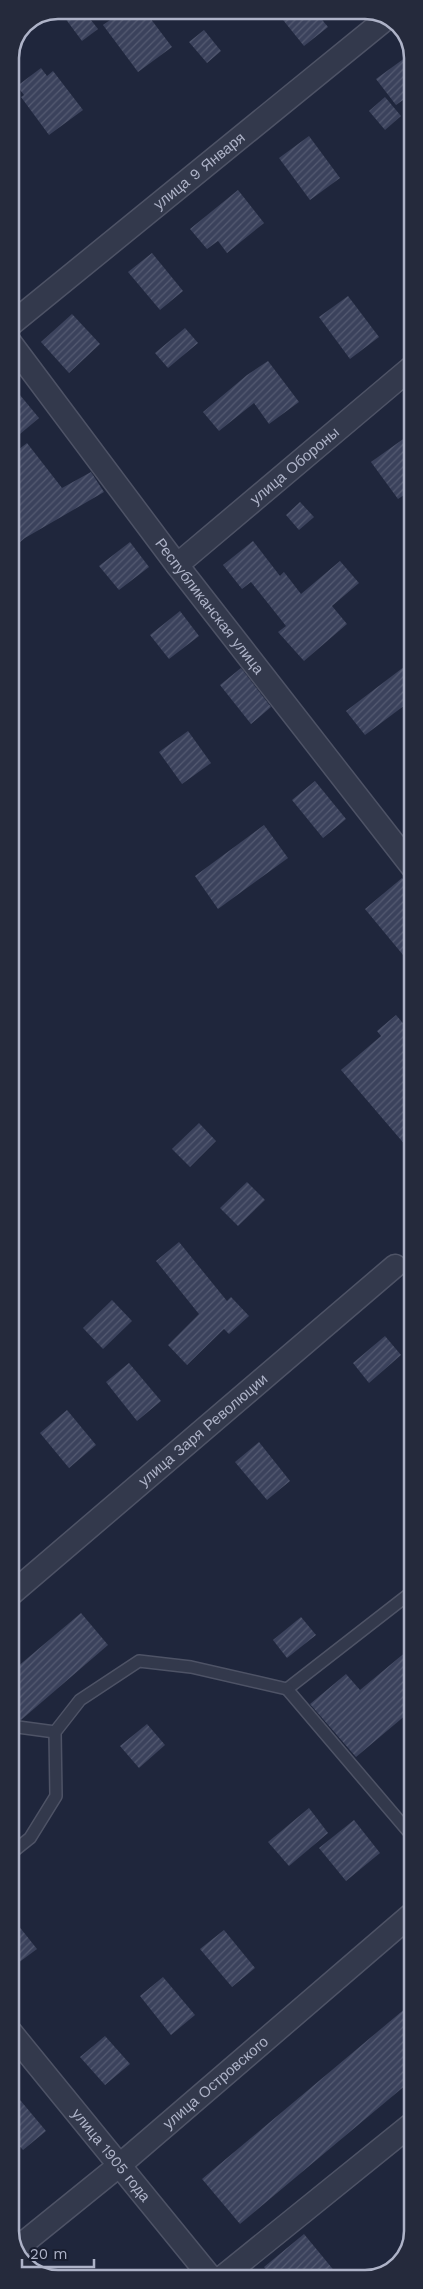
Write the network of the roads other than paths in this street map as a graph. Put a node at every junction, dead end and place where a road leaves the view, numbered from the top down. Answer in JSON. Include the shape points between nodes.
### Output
{"nodes":[{"id":1,"x":381,"y":23,"type":"edge"},
{"id":2,"x":19,"y":318,"type":"edge"},
{"id":3,"x":19,"y":354,"type":"edge"},
{"id":4,"x":404,"y":374,"type":"edge"},
{"id":5,"x":177,"y":565,"type":"junction"},
{"id":6,"x":404,"y":856,"type":"edge"},
{"id":7,"x":395,"y":1266,"type":"dead end"},
{"id":8,"x":19,"y":1587,"type":"edge"},
{"id":9,"x":404,"y":1598,"type":"edge"},
{"id":10,"x":287,"y":1689,"type":"junction"},
{"id":11,"x":19,"y":1727,"type":"edge"},
{"id":12,"x":55,"y":1732,"type":"junction"},
{"id":13,"x":404,"y":1826,"type":"edge"},
{"id":14,"x":19,"y":1847,"type":"edge"},
{"id":15,"x":404,"y":1921,"type":"edge"},
{"id":16,"x":19,"y":2042,"type":"edge"},
{"id":17,"x":404,"y":2130,"type":"edge"},
{"id":18,"x":120,"y":2164,"type":"junction"},
{"id":19,"x":21,"y":2245,"type":"edge"},
{"id":20,"x":205,"y":2270,"type":"edge"},
{"id":21,"x":231,"y":2270,"type":"edge"}],
"edges":[{"from":1,"to":2,"type":"street","name":"улица 9 Января"},
{"from":3,"to":5,"type":"street","name":"Республиканская улица"},
{"from":4,"to":5,"type":"street","name":"улица Обороны"},
{"from":5,"to":6,"type":"street","name":"Республиканская улица"},
{"from":7,"to":8,"type":"street","name":"улица Заря Революции"},
{"from":9,"to":10,"type":"lane"},
{"from":10,"to":12,"type":"lane","via":[[191,1668],[139,1661],[80,1700]]},
{"from":10,"to":13,"type":"lane"},
{"from":11,"to":12,"type":"lane"},
{"from":12,"to":14,"type":"lane","via":[[56,1796],[30,1838]]},
{"from":15,"to":18,"type":"street","name":"улица Островского"},
{"from":16,"to":18,"type":"street","name":"улица 1905 года"},
{"from":17,"to":21,"type":"street"},
{"from":18,"to":19,"type":"street","name":"улица Островского"},
{"from":18,"to":20,"type":"street","name":"улица 1905 года"}]}
